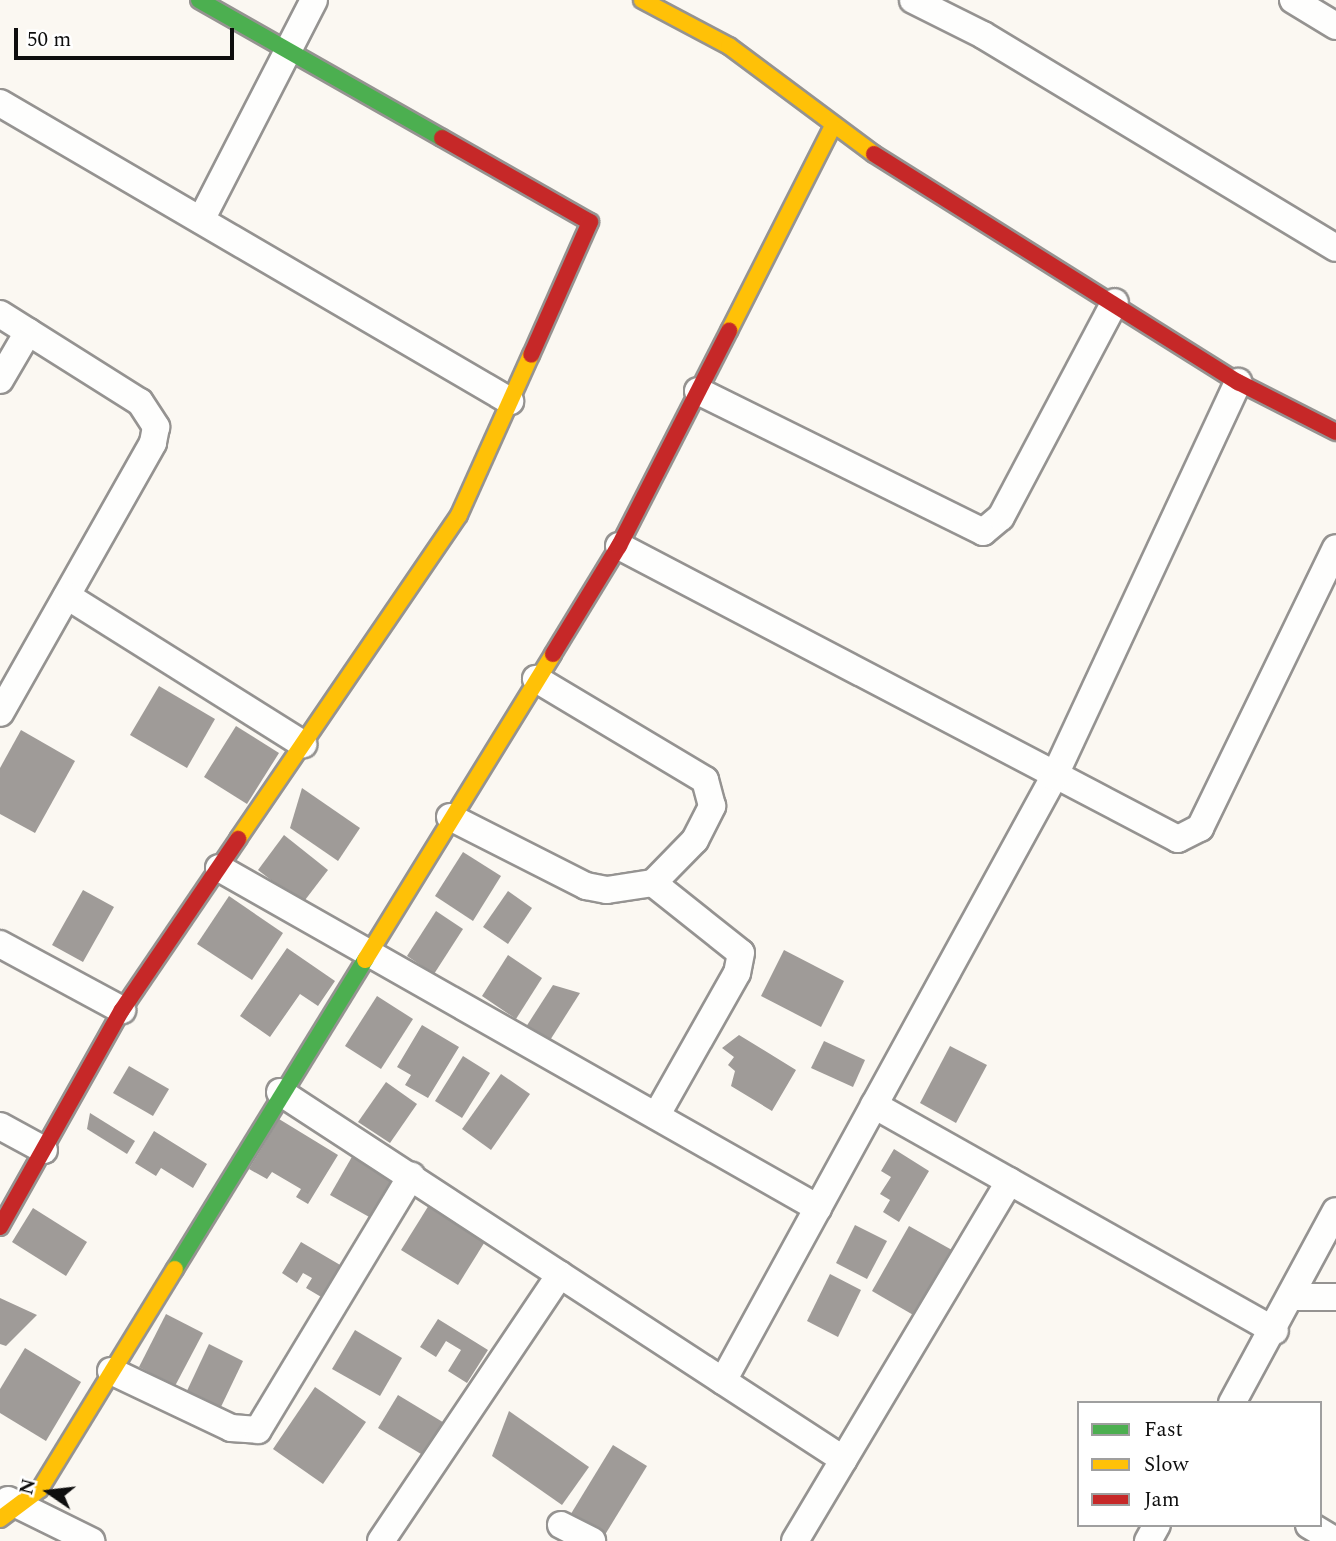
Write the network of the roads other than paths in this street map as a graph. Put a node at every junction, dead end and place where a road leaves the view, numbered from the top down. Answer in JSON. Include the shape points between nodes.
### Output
{"nodes":[{"id":1,"x":199,"y":0,"type":"edge"},
{"id":2,"x":314,"y":0,"type":"edge"},
{"id":3,"x":642,"y":0,"type":"edge"},
{"id":4,"x":912,"y":0,"type":"edge"},
{"id":5,"x":1293,"y":0,"type":"edge"},
{"id":6,"x":1328,"y":14,"type":"edge"},
{"id":7,"x":288,"y":51,"type":"junction"},
{"id":8,"x":0,"y":103,"type":"edge"},
{"id":9,"x":832,"y":128,"type":"junction"},
{"id":10,"x":201,"y":220,"type":"junction"},
{"id":11,"x":1336,"y":248,"type":"edge"},
{"id":12,"x":1115,"y":302,"type":"junction"},
{"id":13,"x":0,"y":314,"type":"edge"},
{"id":14,"x":29,"y":332,"type":"junction"},
{"id":15,"x":0,"y":380,"type":"edge"},
{"id":16,"x":1238,"y":382,"type":"junction"},
{"id":17,"x":698,"y":391,"type":"junction"},
{"id":18,"x":510,"y":401,"type":"junction"},
{"id":19,"x":1335,"y":427,"type":"edge"},
{"id":20,"x":619,"y":546,"type":"junction"},
{"id":21,"x":1336,"y":548,"type":"edge"},
{"id":22,"x":66,"y":596,"type":"junction"},
{"id":23,"x":536,"y":679,"type":"junction"},
{"id":24,"x":0,"y":713,"type":"edge"},
{"id":25,"x":303,"y":744,"type":"junction"},
{"id":26,"x":1054,"y":776,"type":"junction"},
{"id":27,"x":450,"y":817,"type":"junction"},
{"id":28,"x":219,"y":868,"type":"junction"},
{"id":29,"x":653,"y":883,"type":"junction"},
{"id":30,"x":0,"y":944,"type":"edge"},
{"id":31,"x":366,"y":951,"type":"junction"},
{"id":32,"x":122,"y":1010,"type":"junction"},
{"id":33,"x":281,"y":1092,"type":"junction"},
{"id":34,"x":874,"y":1105,"type":"junction"},
{"id":35,"x":656,"y":1116,"type":"junction"},
{"id":36,"x":0,"y":1126,"type":"edge"},
{"id":37,"x":44,"y":1150,"type":"junction"},
{"id":38,"x":411,"y":1176,"type":"junction"},
{"id":39,"x":1010,"y":1181,"type":"junction"},
{"id":40,"x":818,"y":1208,"type":"junction"},
{"id":41,"x":1336,"y":1211,"type":"edge"},
{"id":42,"x":0,"y":1227,"type":"edge"},
{"id":43,"x":561,"y":1275,"type":"junction"},
{"id":44,"x":1293,"y":1297,"type":"junction"},
{"id":45,"x":1336,"y":1297,"type":"edge"},
{"id":46,"x":1275,"y":1331,"type":"junction"},
{"id":47,"x":111,"y":1371,"type":"junction"},
{"id":48,"x":723,"y":1381,"type":"junction"},
{"id":49,"x":1233,"y":1401,"type":"edge"},
{"id":50,"x":844,"y":1460,"type":"junction"},
{"id":51,"x":0,"y":1497,"type":"edge"},
{"id":52,"x":24,"y":1506,"type":"junction"},
{"id":53,"x":0,"y":1519,"type":"edge"},
{"id":54,"x":561,"y":1525,"type":"dead end"},
{"id":55,"x":1312,"y":1527,"type":"edge"},
{"id":56,"x":91,"y":1541,"type":"edge"},
{"id":57,"x":381,"y":1541,"type":"edge"},
{"id":58,"x":592,"y":1541,"type":"edge"},
{"id":59,"x":795,"y":1541,"type":"edge"},
{"id":60,"x":1336,"y":1541,"type":"edge"}],
"edges":[{"from":1,"to":7,"type":"street"},
{"from":2,"to":7,"type":"street"},
{"from":3,"to":9,"type":"street","via":[[729,46]]},
{"from":4,"to":11,"type":"street","via":[[984,35]]},
{"from":5,"to":6,"type":"street"},
{"from":7,"to":10,"type":"street"},
{"from":7,"to":18,"type":"street","via":[[590,222]]},
{"from":8,"to":10,"type":"street"},
{"from":9,"to":12,"type":"street"},
{"from":9,"to":17,"type":"street"},
{"from":10,"to":18,"type":"street"},
{"from":12,"to":16,"type":"street"},
{"from":12,"to":17,"type":"street","via":[[1001,517],[983,532]]},
{"from":13,"to":14,"type":"street"},
{"from":14,"to":15,"type":"street"},
{"from":14,"to":22,"type":"street","via":[[140,402],[156,427],[153,443]]},
{"from":16,"to":19,"type":"street"},
{"from":16,"to":26,"type":"street"},
{"from":17,"to":20,"type":"street"},
{"from":18,"to":25,"type":"street","via":[[458,515]]},
{"from":20,"to":23,"type":"street"},
{"from":20,"to":26,"type":"street"},
{"from":21,"to":26,"type":"street","via":[[1200,828],[1191,836],[1167,836]]},
{"from":22,"to":24,"type":"street"},
{"from":22,"to":25,"type":"street"},
{"from":23,"to":27,"type":"street"},
{"from":23,"to":29,"type":"street","via":[[694,772],[713,793],[684,858]]},
{"from":25,"to":28,"type":"street"},
{"from":26,"to":34,"type":"street"},
{"from":27,"to":29,"type":"street","via":[[586,886],[607,890]]},
{"from":27,"to":31,"type":"street"},
{"from":28,"to":31,"type":"street"},
{"from":28,"to":32,"type":"street"},
{"from":29,"to":35,"type":"street","via":[[741,953],[737,973]]},
{"from":30,"to":32,"type":"street"},
{"from":31,"to":33,"type":"street"},
{"from":31,"to":35,"type":"street"},
{"from":32,"to":37,"type":"street"},
{"from":33,"to":38,"type":"street"},
{"from":33,"to":47,"type":"street"},
{"from":34,"to":39,"type":"street"},
{"from":34,"to":40,"type":"street"},
{"from":35,"to":40,"type":"street"},
{"from":36,"to":37,"type":"street"},
{"from":37,"to":42,"type":"street"},
{"from":38,"to":43,"type":"street"},
{"from":38,"to":47,"type":"street","via":[[258,1430],[231,1428]]},
{"from":39,"to":46,"type":"street"},
{"from":39,"to":50,"type":"street"},
{"from":40,"to":48,"type":"street"},
{"from":41,"to":44,"type":"street"},
{"from":43,"to":48,"type":"street"},
{"from":43,"to":57,"type":"street"},
{"from":44,"to":45,"type":"street"},
{"from":44,"to":46,"type":"street"},
{"from":46,"to":49,"type":"street"},
{"from":47,"to":52,"type":"street"},
{"from":48,"to":50,"type":"street"},
{"from":50,"to":59,"type":"street"},
{"from":51,"to":52,"type":"street"},
{"from":52,"to":53,"type":"street"},
{"from":52,"to":56,"type":"street"},
{"from":54,"to":58,"type":"street"},
{"from":55,"to":60,"type":"street"}]}
